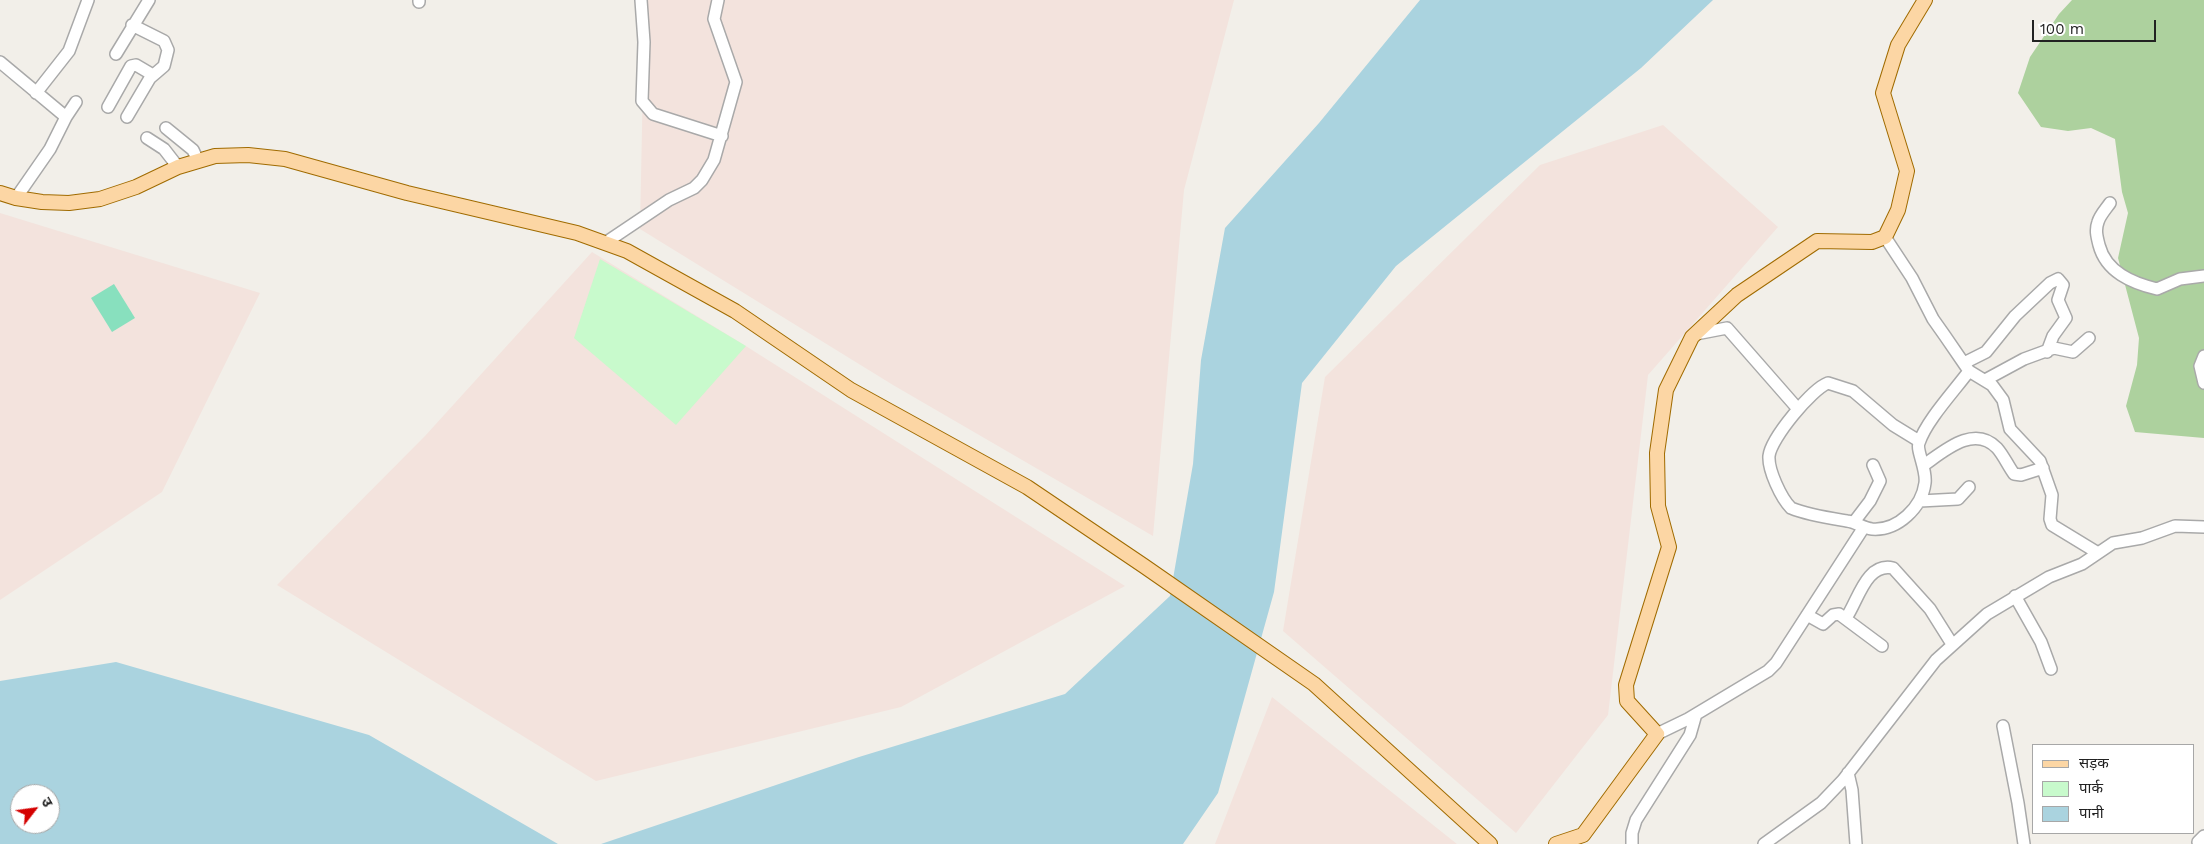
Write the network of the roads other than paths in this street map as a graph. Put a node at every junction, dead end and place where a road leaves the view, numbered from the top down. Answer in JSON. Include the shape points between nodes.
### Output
{"nodes":[{"id":1,"x":149,"y":0,"type":"edge"},
{"id":2,"x":641,"y":0,"type":"edge"},
{"id":3,"x":718,"y":0,"type":"edge"},
{"id":4,"x":1925,"y":0,"type":"edge"},
{"id":5,"x":85,"y":1,"type":"edge"},
{"id":6,"x":132,"y":25,"type":"junction"},
{"id":7,"x":116,"y":54,"type":"dead end"},
{"id":8,"x":0,"y":62,"type":"edge"},
{"id":9,"x":153,"y":75,"type":"junction"},
{"id":10,"x":36,"y":93,"type":"junction"},
{"id":11,"x":76,"y":102,"type":"dead end"},
{"id":12,"x":108,"y":107,"type":"dead end"},
{"id":13,"x":66,"y":117,"type":"junction"},
{"id":14,"x":127,"y":117,"type":"dead end"},
{"id":15,"x":166,"y":128,"type":"dead end"},
{"id":16,"x":722,"y":136,"type":"junction"},
{"id":17,"x":147,"y":138,"type":"dead end"},
{"id":18,"x":198,"y":161,"type":"junction"},
{"id":19,"x":178,"y":167,"type":"junction"},
{"id":20,"x":0,"y":193,"type":"edge"},
{"id":21,"x":16,"y":198,"type":"junction"},
{"id":22,"x":2110,"y":203,"type":"dead end"},
{"id":23,"x":1885,"y":237,"type":"junction"},
{"id":24,"x":605,"y":243,"type":"junction"},
{"id":25,"x":2204,"y":276,"type":"edge"},
{"id":26,"x":1696,"y":334,"type":"junction"},
{"id":27,"x":2089,"y":338,"type":"dead end"},
{"id":28,"x":2047,"y":352,"type":"junction"},
{"id":29,"x":2204,"y":356,"type":"edge"},
{"id":30,"x":1967,"y":367,"type":"junction"},
{"id":31,"x":1987,"y":379,"type":"junction"},
{"id":32,"x":2204,"y":383,"type":"edge"},
{"id":33,"x":1798,"y":409,"type":"junction"},
{"id":34,"x":1919,"y":441,"type":"junction"},
{"id":35,"x":1873,"y":465,"type":"dead end"},
{"id":36,"x":1924,"y":465,"type":"junction"},
{"id":37,"x":2043,"y":468,"type":"junction"},
{"id":38,"x":1968,"y":487,"type":"dead end"},
{"id":39,"x":1920,"y":501,"type":"junction"},
{"id":40,"x":1859,"y":524,"type":"junction"},
{"id":41,"x":2204,"y":527,"type":"edge"},
{"id":42,"x":2098,"y":553,"type":"junction"},
{"id":43,"x":2015,"y":596,"type":"junction"},
{"id":44,"x":1808,"y":615,"type":"junction"},
{"id":45,"x":1846,"y":618,"type":"junction"},
{"id":46,"x":1952,"y":644,"type":"junction"},
{"id":47,"x":1882,"y":646,"type":"dead end"},
{"id":48,"x":2051,"y":669,"type":"dead end"},
{"id":49,"x":1696,"y":714,"type":"junction"},
{"id":50,"x":2003,"y":726,"type":"dead end"},
{"id":51,"x":1657,"y":734,"type":"junction"},
{"id":52,"x":1848,"y":772,"type":"junction"},
{"id":53,"x":1490,"y":844,"type":"edge"},
{"id":54,"x":1556,"y":844,"type":"edge"},
{"id":55,"x":1632,"y":844,"type":"edge"},
{"id":56,"x":1764,"y":844,"type":"edge"},
{"id":57,"x":1856,"y":844,"type":"edge"},
{"id":58,"x":2024,"y":844,"type":"edge"}],
"edges":[{"from":1,"to":6,"type":"street"},
{"from":2,"to":16,"type":"street","via":[[644,42],[642,101],[653,114]]},
{"from":3,"to":16,"type":"street","via":[[714,19],[736,82]]},
{"from":4,"to":23,"type":"main road","via":[[1898,45],[1883,93],[1907,171],[1898,210]]},
{"from":5,"to":10,"type":"street","via":[[69,51]]},
{"from":6,"to":7,"type":"street"},
{"from":6,"to":9,"type":"street","via":[[167,44],[164,66]]},
{"from":8,"to":10,"type":"street"},
{"from":9,"to":12,"type":"street","via":[[136,64],[131,66]]},
{"from":9,"to":14,"type":"street"},
{"from":10,"to":13,"type":"street"},
{"from":11,"to":13,"type":"street"},
{"from":13,"to":21,"type":"street","via":[[50,149]]},
{"from":15,"to":18,"type":"street","via":[[193,150]]},
{"from":16,"to":24,"type":"street","via":[[714,160],[698,184]]},
{"from":17,"to":19,"type":"street","via":[[164,149]]},
{"from":18,"to":19,"type":"main road"},
{"from":18,"to":24,"type":"main road","via":[[215,156],[248,155],[285,159]]},
{"from":19,"to":21,"type":"main road","via":[[100,199],[69,203]]},
{"from":20,"to":21,"type":"main road"},
{"from":22,"to":25,"type":"street","via":[[2098,220],[2096,234],[2110,267],[2135,282],[2157,289],[2180,280]]},
{"from":23,"to":26,"type":"main road","via":[[1872,242],[1817,241],[1737,296]]},
{"from":23,"to":30,"type":"street","via":[[1912,278],[1933,319]]},
{"from":24,"to":53,"type":"main road","via":[[646,260],[735,311],[851,390],[1027,487],[1144,566],[1314,684]]},
{"from":26,"to":33,"type":"street","via":[[1727,328]]},
{"from":26,"to":51,"type":"main road","via":[[1666,390],[1657,462],[1658,506],[1669,547],[1626,685],[1627,701]]},
{"from":27,"to":28,"type":"street","via":[[2071,352],[2057,347]]},
{"from":28,"to":30,"type":"street","via":[[2053,336],[2066,318],[2058,300],[2063,285],[2058,279],[2050,283],[2010,322],[1986,352]]},
{"from":28,"to":31,"type":"street","via":[[2024,359]]},
{"from":29,"to":32,"type":"street","via":[[2200,366]]},
{"from":30,"to":31,"type":"street"},
{"from":30,"to":34,"type":"street"},
{"from":31,"to":37,"type":"street","via":[[2002,400],[2010,429]]},
{"from":33,"to":34,"type":"street","via":[[1820,388],[1833,383],[1853,391],[1893,425]]},
{"from":33,"to":40,"type":"street","via":[[1774,441],[1769,454],[1774,476],[1785,500],[1796,510]]},
{"from":34,"to":36,"type":"street"},
{"from":35,"to":40,"type":"street","via":[[1880,481]]},
{"from":36,"to":37,"type":"street","via":[[1961,441],[1980,439],[1998,449],[2014,474]]},
{"from":36,"to":39,"type":"street","via":[[1925,483]]},
{"from":37,"to":42,"type":"street","via":[[2052,495],[2052,525]]},
{"from":38,"to":39,"type":"street","via":[[1958,499]]},
{"from":39,"to":40,"type":"street","via":[[1896,524],[1878,529]]},
{"from":40,"to":44,"type":"street"},
{"from":41,"to":42,"type":"street","via":[[2175,526],[2142,538],[2113,542]]},
{"from":42,"to":43,"type":"street"},
{"from":43,"to":46,"type":"street","via":[[1987,614]]},
{"from":43,"to":48,"type":"street","via":[[2041,642]]},
{"from":44,"to":45,"type":"street","via":[[1821,624],[1836,614]]},
{"from":44,"to":49,"type":"street","via":[[1768,671]]},
{"from":45,"to":46,"type":"street","via":[[1860,590],[1876,571],[1883,567],[1893,568],[1930,609]]},
{"from":45,"to":47,"type":"street"},
{"from":46,"to":52,"type":"street","via":[[1916,683]]},
{"from":49,"to":51,"type":"street"},
{"from":49,"to":55,"type":"street","via":[[1690,734],[1636,820]]},
{"from":50,"to":58,"type":"street"},
{"from":51,"to":54,"type":"main road","via":[[1583,836]]},
{"from":52,"to":56,"type":"street","via":[[1821,803]]},
{"from":52,"to":57,"type":"street"}]}
